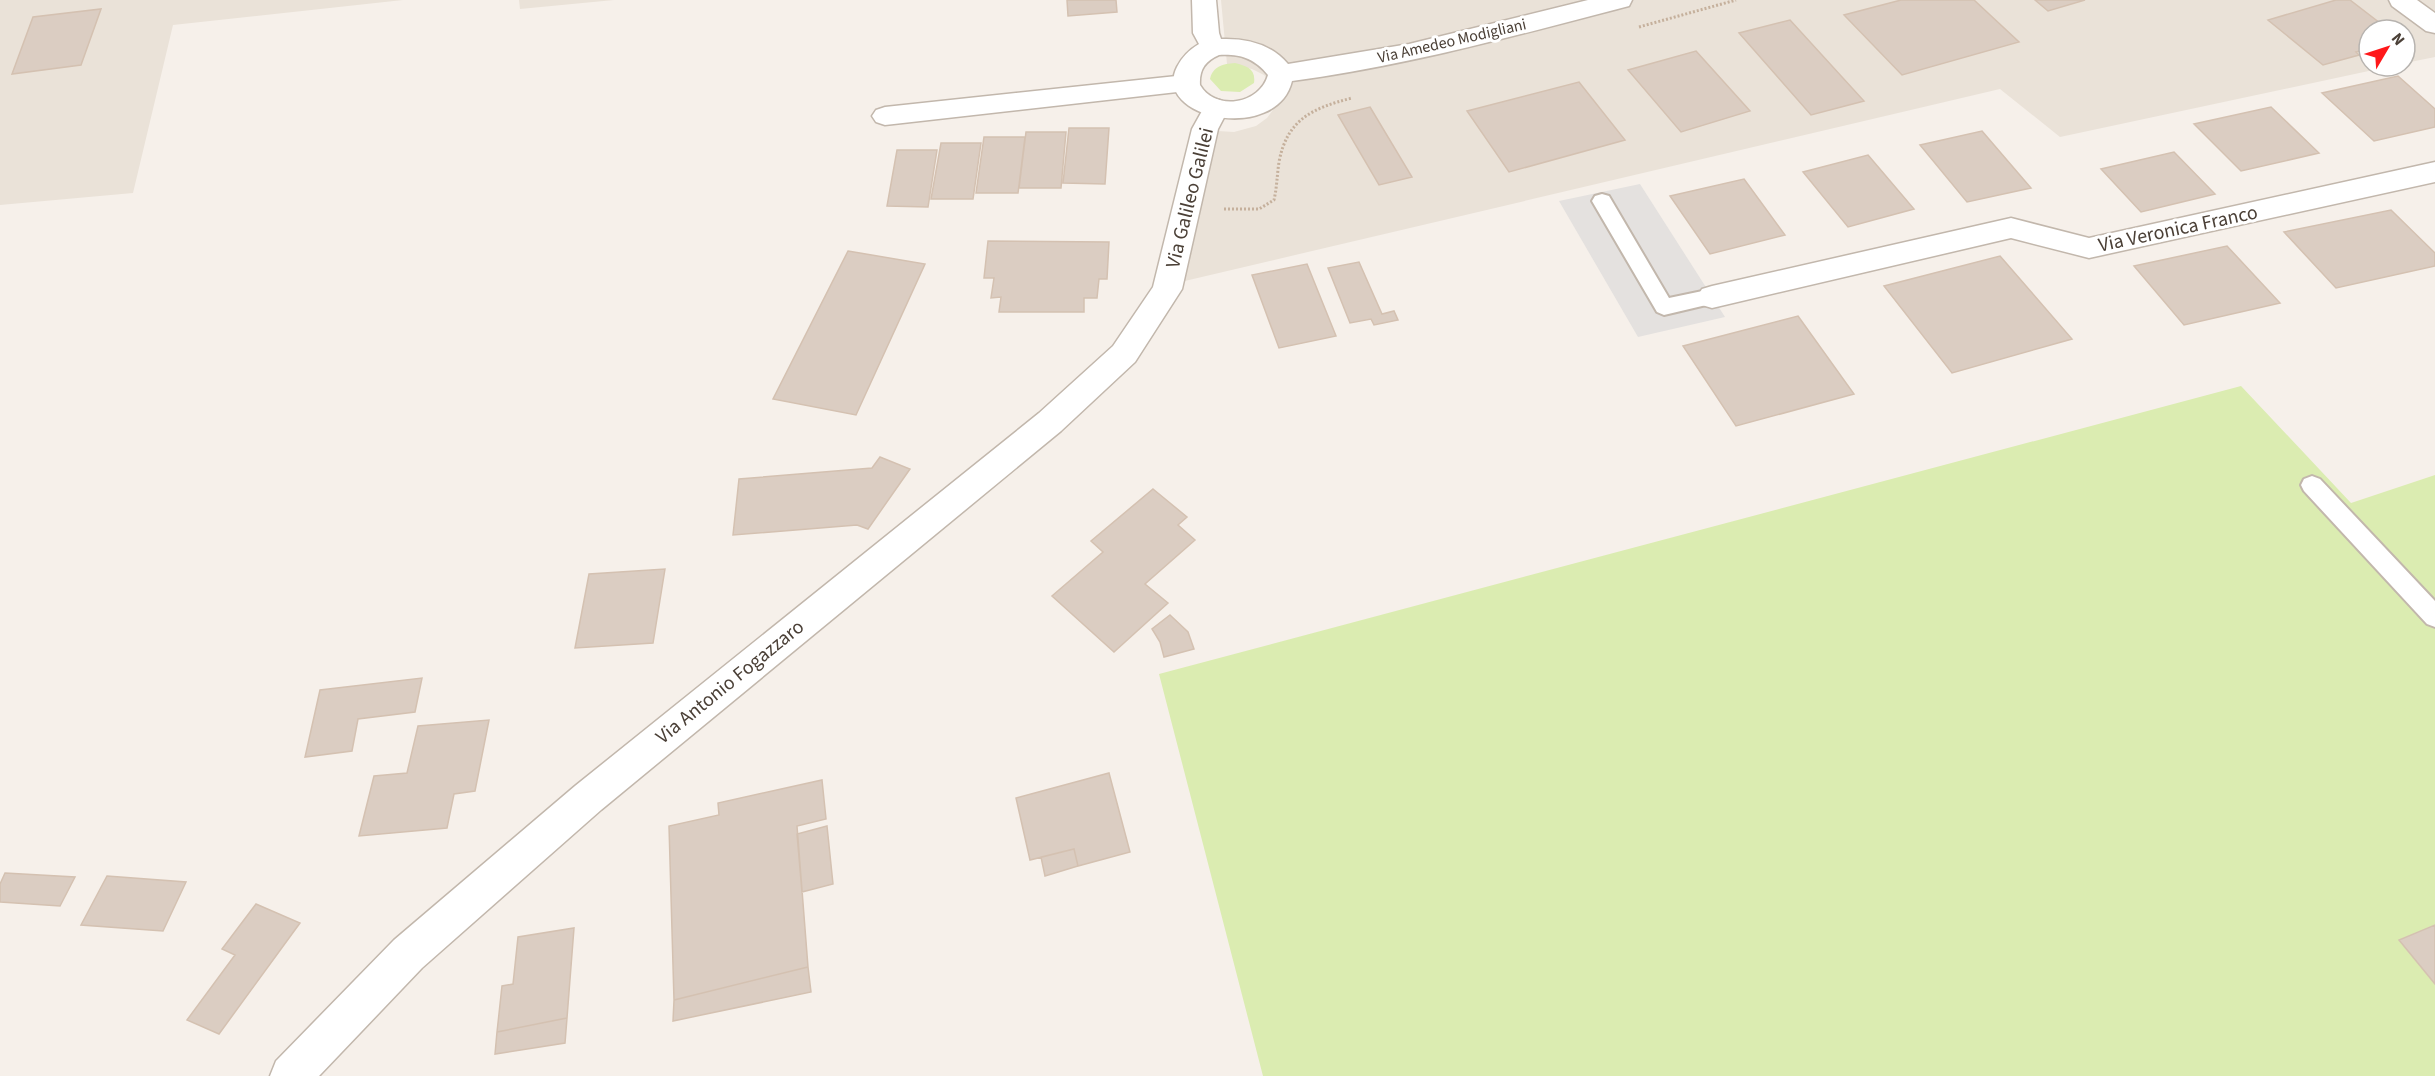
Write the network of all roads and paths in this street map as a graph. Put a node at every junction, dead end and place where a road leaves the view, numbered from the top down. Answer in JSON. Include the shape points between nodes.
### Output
{"nodes":[{"id":1,"x":1620,"y":0,"type":"edge"},
{"id":2,"x":2401,"y":0,"type":"edge"},
{"id":3,"x":1207,"y":4,"type":"edge"},
{"id":4,"x":2435,"y":25,"type":"edge"},
{"id":5,"x":1213,"y":48,"type":"junction"},
{"id":6,"x":1281,"y":74,"type":"junction"},
{"id":7,"x":1186,"y":84,"type":"junction"},
{"id":8,"x":1360,"y":96,"type":"dead end"},
{"id":9,"x":1216,"y":108,"type":"junction"},
{"id":10,"x":885,"y":116,"type":"dead end"},
{"id":11,"x":2435,"y":172,"type":"edge"},
{"id":12,"x":1602,"y":201,"type":"dead end"},
{"id":13,"x":1222,"y":209,"type":"dead end"},
{"id":14,"x":1167,"y":289,"type":"joint"},
{"id":15,"x":1712,"y":297,"type":"joint"},
{"id":16,"x":2312,"y":485,"type":"dead end"},
{"id":17,"x":2435,"y":617,"type":"edge"},
{"id":18,"x":291,"y":1076,"type":"edge"}],
"edges":[{"from":1,"to":6,"type":"street","name":"Via Amedeo Modigliani","via":[[1428,48]]},
{"from":2,"to":4,"type":"street"},
{"from":3,"to":5,"type":"street","via":[[1206,33]]},
{"from":5,"to":6,"type":"street","via":[[1254,50],[1268,57]]},
{"from":5,"to":7,"type":"street","via":[[1189,66]]},
{"from":6,"to":9,"type":"street","name":"Via Galileo Galilei","via":[[1279,89],[1257,106],[1241,110]]},
{"from":7,"to":9,"type":"street","name":"Via Galileo Galilei","via":[[1199,101]]},
{"from":7,"to":10,"type":"street"},
{"from":8,"to":13,"type":"path","via":[[1326,104],[1289,129],[1274,200],[1258,209]]},
{"from":9,"to":14,"type":"street","name":"Via Galileo Galilei","via":[[1205,129]]},
{"from":11,"to":15,"type":"street","name":"Via Veronica Franco","via":[[2089,248],[2011,228]]},
{"from":12,"to":15,"type":"lane","via":[[1664,307]]},
{"from":14,"to":18,"type":"street","name":"Via Antonio Fogazzaro","via":[[1124,354],[1050,422],[588,798],[408,954]]},
{"from":16,"to":17,"type":"lane"}]}
